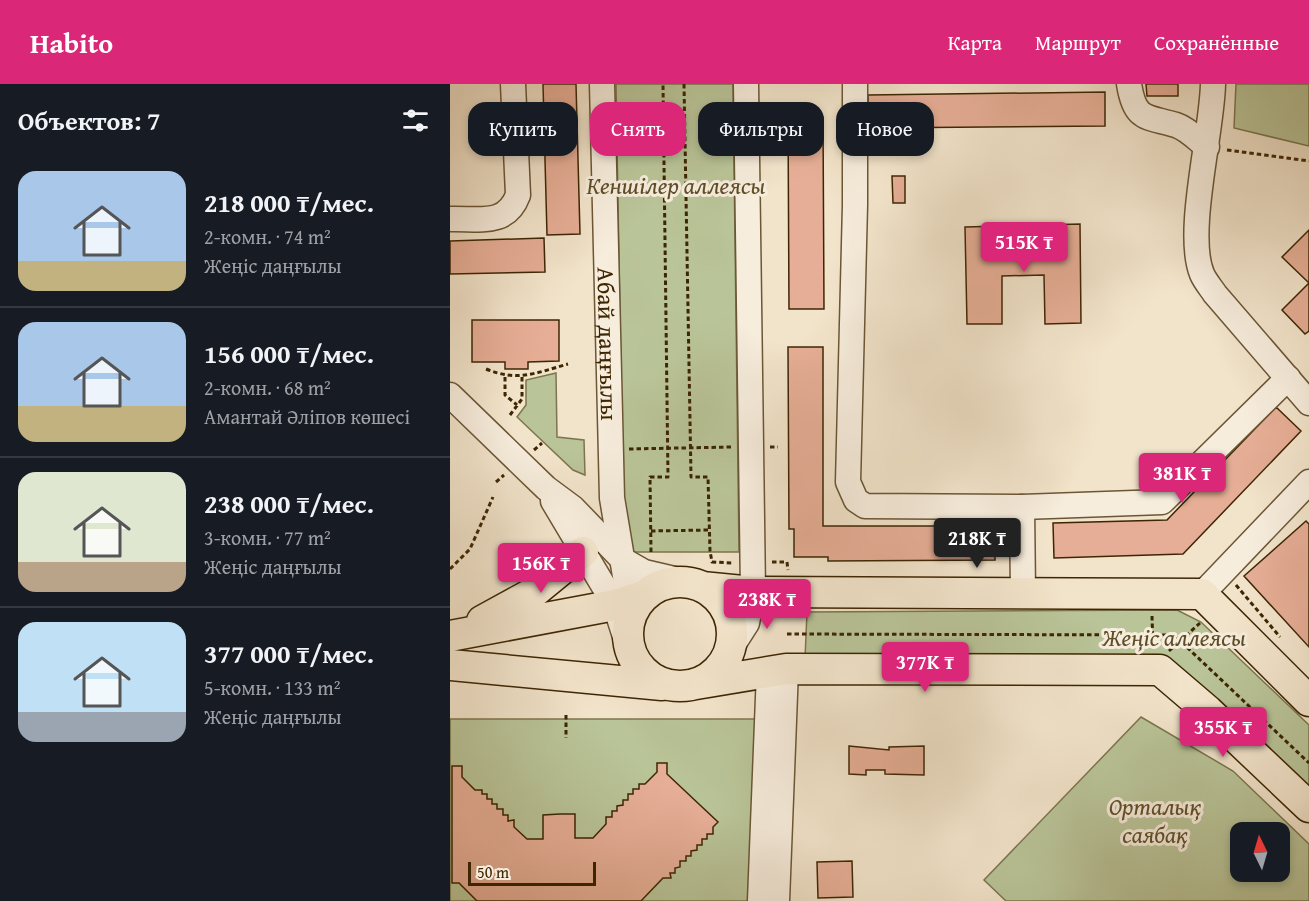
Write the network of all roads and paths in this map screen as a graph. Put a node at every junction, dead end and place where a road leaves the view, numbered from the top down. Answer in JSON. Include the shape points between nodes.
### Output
{"nodes":[{"id":1,"x":513,"y":84,"type":"edge"},
{"id":2,"x":602,"y":84,"type":"edge"},
{"id":3,"x":663,"y":84,"type":"edge"},
{"id":4,"x":684,"y":84,"type":"edge"},
{"id":5,"x":746,"y":84,"type":"edge"},
{"id":6,"x":855,"y":84,"type":"edge"},
{"id":7,"x":1129,"y":84,"type":"edge"},
{"id":8,"x":1213,"y":84,"type":"edge"},
{"id":9,"x":1207,"y":147,"type":"junction"},
{"id":10,"x":1309,"y":161,"type":"edge"},
{"id":11,"x":450,"y":219,"type":"edge"},
{"id":12,"x":568,"y":364,"type":"dead end"},
{"id":13,"x":486,"y":369,"type":"dead end"},
{"id":14,"x":505,"y":377,"type":"junction"},
{"id":15,"x":522,"y":377,"type":"junction"},
{"id":16,"x":1288,"y":378,"type":"junction"},
{"id":17,"x":450,"y":395,"type":"edge"},
{"id":18,"x":1309,"y":403,"type":"edge"},
{"id":19,"x":517,"y":405,"type":"junction"},
{"id":20,"x":510,"y":415,"type":"dead end"},
{"id":21,"x":668,"y":447,"type":"junction"},
{"id":22,"x":690,"y":447,"type":"junction"},
{"id":23,"x":751,"y":447,"type":"junction"},
{"id":24,"x":778,"y":447,"type":"dead end"},
{"id":25,"x":610,"y":450,"type":"junction"},
{"id":26,"x":546,"y":488,"type":"junction"},
{"id":27,"x":1305,"y":494,"type":"edge"},
{"id":28,"x":493,"y":497,"type":"dead end"},
{"id":29,"x":612,"y":498,"type":"junction"},
{"id":30,"x":1022,"y":507,"type":"junction"},
{"id":31,"x":573,"y":508,"type":"junction"},
{"id":32,"x":709,"y":530,"type":"junction"},
{"id":33,"x":651,"y":531,"type":"junction"},
{"id":34,"x":710,"y":551,"type":"dead end"},
{"id":35,"x":583,"y":552,"type":"junction"},
{"id":36,"x":651,"y":552,"type":"dead end"},
{"id":37,"x":622,"y":560,"type":"junction"},
{"id":38,"x":450,"y":569,"type":"edge"},
{"id":39,"x":1234,"y":582,"type":"dead end"},
{"id":40,"x":694,"y":584,"type":"junction"},
{"id":41,"x":1240,"y":589,"type":"junction"},
{"id":42,"x":753,"y":592,"type":"junction"},
{"id":43,"x":1023,"y":593,"type":"junction"},
{"id":44,"x":1150,"y":593,"type":"junction"},
{"id":45,"x":1233,"y":595,"type":"dead end"},
{"id":46,"x":629,"y":600,"type":"junction"},
{"id":47,"x":1201,"y":608,"type":"junction"},
{"id":48,"x":452,"y":636,"type":"edge"},
{"id":49,"x":1284,"y":641,"type":"dead end"},
{"id":50,"x":731,"y":648,"type":"junction"},
{"id":51,"x":1159,"y":662,"type":"junction"},
{"id":52,"x":450,"y":665,"type":"edge"},
{"id":53,"x":777,"y":671,"type":"junction"},
{"id":54,"x":696,"y":684,"type":"junction"},
{"id":55,"x":665,"y":685,"type":"junction"},
{"id":56,"x":1309,"y":701,"type":"edge"},
{"id":57,"x":566,"y":715,"type":"dead end"},
{"id":58,"x":566,"y":738,"type":"dead end"},
{"id":59,"x":1309,"y":807,"type":"edge"},
{"id":60,"x":760,"y":901,"type":"edge"},
{"id":61,"x":777,"y":901,"type":"edge"}],
"edges":[{"from":1,"to":11,"type":"street","via":[[518,195],[513,209],[500,218]]},
{"from":2,"to":25,"type":"street","name":"Абай даңғылы"},
{"from":3,"to":21,"type":"path"},
{"from":4,"to":22,"type":"path"},
{"from":5,"to":23,"type":"street"},
{"from":6,"to":30,"type":"street","via":[[848,482],[851,492],[865,506]]},
{"from":7,"to":9,"type":"street","via":[[1140,113],[1151,121],[1178,125]]},
{"from":8,"to":9,"type":"street"},
{"from":9,"to":10,"type":"path"},
{"from":9,"to":16,"type":"street","via":[[1197,228],[1202,274]]},
{"from":12,"to":15,"type":"path"},
{"from":13,"to":14,"type":"path"},
{"from":14,"to":15,"type":"path"},
{"from":14,"to":19,"type":"path","via":[[506,395]]},
{"from":15,"to":19,"type":"path","via":[[522,399]]},
{"from":16,"to":18,"type":"street"},
{"from":16,"to":30,"type":"street","via":[[1162,502]]},
{"from":17,"to":26,"type":"street"},
{"from":19,"to":20,"type":"path"},
{"from":21,"to":22,"type":"path"},
{"from":21,"to":25,"type":"path"},
{"from":21,"to":33,"type":"path","via":[[668,477],[650,477]]},
{"from":22,"to":23,"type":"path"},
{"from":22,"to":32,"type":"path","via":[[691,477],[708,477]]},
{"from":23,"to":24,"type":"path"},
{"from":23,"to":42,"type":"street"},
{"from":25,"to":29,"type":"street","name":"Абай даңғылы"},
{"from":26,"to":31,"type":"street"},
{"from":26,"to":35,"type":"street"},
{"from":27,"to":47,"type":"street"},
{"from":28,"to":38,"type":"path","via":[[470,549]]},
{"from":29,"to":31,"type":"street"},
{"from":29,"to":37,"type":"street","name":"Абай даңғылы"},
{"from":30,"to":43,"type":"street"},
{"from":31,"to":37,"type":"street"},
{"from":32,"to":33,"type":"path"},
{"from":32,"to":34,"type":"path"},
{"from":33,"to":36,"type":"path"},
{"from":35,"to":46,"type":"street"},
{"from":35,"to":48,"type":"main road","via":[[533,593]]},
{"from":37,"to":40,"type":"street","via":[[644,572]]},
{"from":37,"to":46,"type":"street","name":"Абай даңғылы"},
{"from":39,"to":41,"type":"path"},
{"from":40,"to":42,"type":"main road"},
{"from":40,"to":46,"type":"main road","via":[[664,584]]},
{"from":40,"to":50,"type":"main road","via":[[715,595],[728,613]]},
{"from":41,"to":45,"type":"path"},
{"from":41,"to":49,"type":"path"},
{"from":42,"to":43,"type":"main road"},
{"from":42,"to":50,"type":"street","via":[[747,623]]},
{"from":43,"to":44,"type":"main road"},
{"from":44,"to":47,"type":"main road"},
{"from":44,"to":51,"type":"path"},
{"from":46,"to":48,"type":"main road"},
{"from":46,"to":55,"type":"main road","via":[[628,646],[640,669]]},
{"from":47,"to":51,"type":"path"},
{"from":47,"to":56,"type":"main road"},
{"from":50,"to":54,"type":"main road","via":[[723,664]]},
{"from":51,"to":53,"type":"main road"},
{"from":51,"to":59,"type":"main road","via":[[1160,670]]},
{"from":52,"to":55,"type":"main road"},
{"from":53,"to":54,"type":"main road"},
{"from":53,"to":60,"type":"street"},
{"from":53,"to":61,"type":"street"},
{"from":54,"to":55,"type":"main road"},
{"from":57,"to":58,"type":"path"}]}
